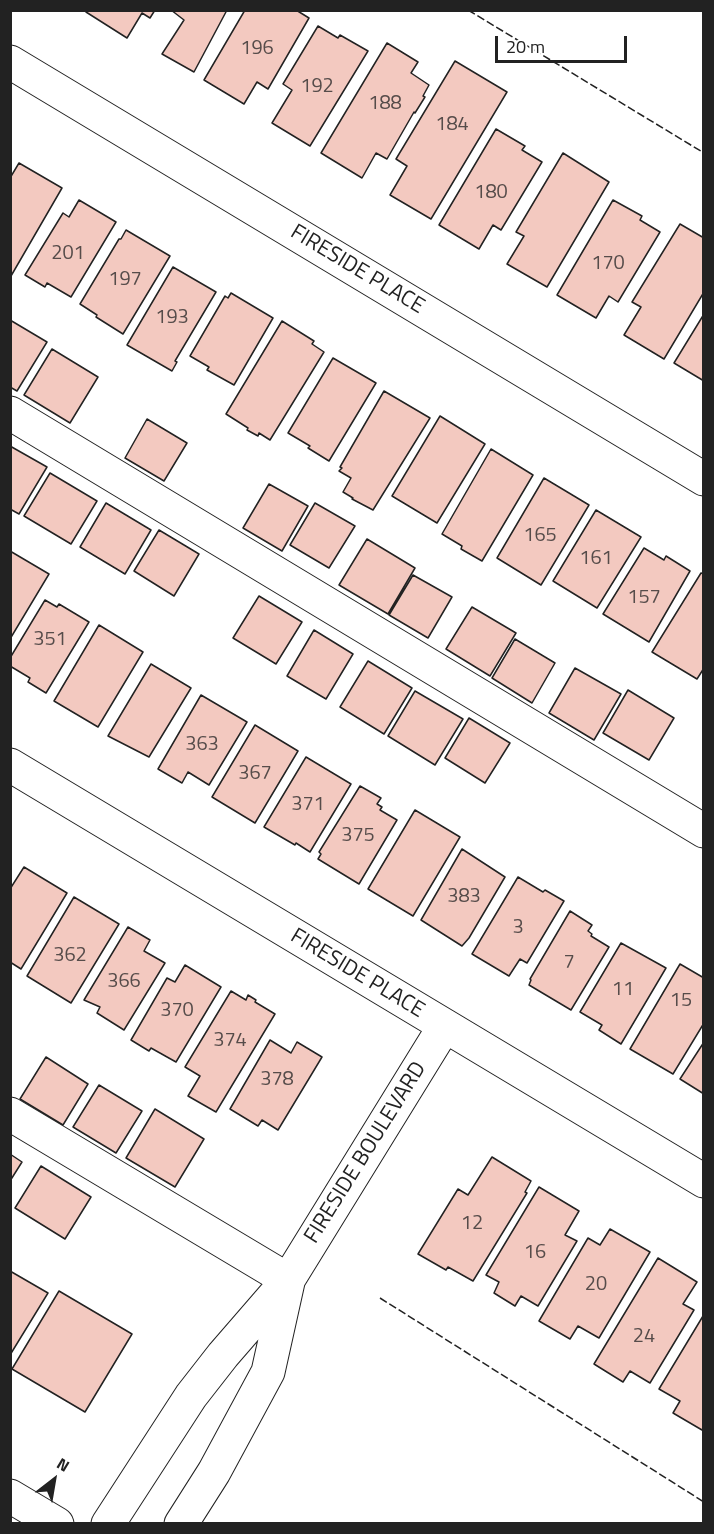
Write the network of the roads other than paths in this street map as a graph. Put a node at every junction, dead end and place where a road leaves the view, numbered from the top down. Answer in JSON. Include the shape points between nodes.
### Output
{"nodes":[{"id":1,"x":10,"y":62,"type":"edge"},
{"id":2,"x":10,"y":413,"type":"edge"},
{"id":3,"x":704,"y":479,"type":"edge"},
{"id":4,"x":10,"y":765,"type":"edge"},
{"id":5,"x":704,"y":831,"type":"edge"},
{"id":6,"x":444,"y":1027,"type":"junction"},
{"id":7,"x":10,"y":1114,"type":"edge"},
{"id":8,"x":704,"y":1181,"type":"edge"},
{"id":9,"x":288,"y":1280,"type":"junction"},
{"id":10,"x":10,"y":1496,"type":"edge"},
{"id":11,"x":57,"y":1524,"type":"edge"},
{"id":12,"x":108,"y":1524,"type":"edge"},
{"id":13,"x":181,"y":1524,"type":"edge"}],
"edges":[{"from":1,"to":3,"type":"street","name":"FIRESIDE PLACE"},
{"from":2,"to":5,"type":"street"},
{"from":4,"to":6,"type":"street","name":"FIRESIDE PLACE"},
{"from":6,"to":8,"type":"street","name":"FIRESIDE PLACE"},
{"from":6,"to":9,"type":"street","name":"FIRESIDE BOULEVARD"},
{"from":7,"to":9,"type":"street"},
{"from":9,"to":12,"type":"street","name":"FIRESIDE BOULEVARD","via":[[191,1396]]},
{"from":9,"to":13,"type":"street","name":"FIRESIDE BOULEVARD","via":[[268,1372]]},
{"from":10,"to":11,"type":"street"}]}
